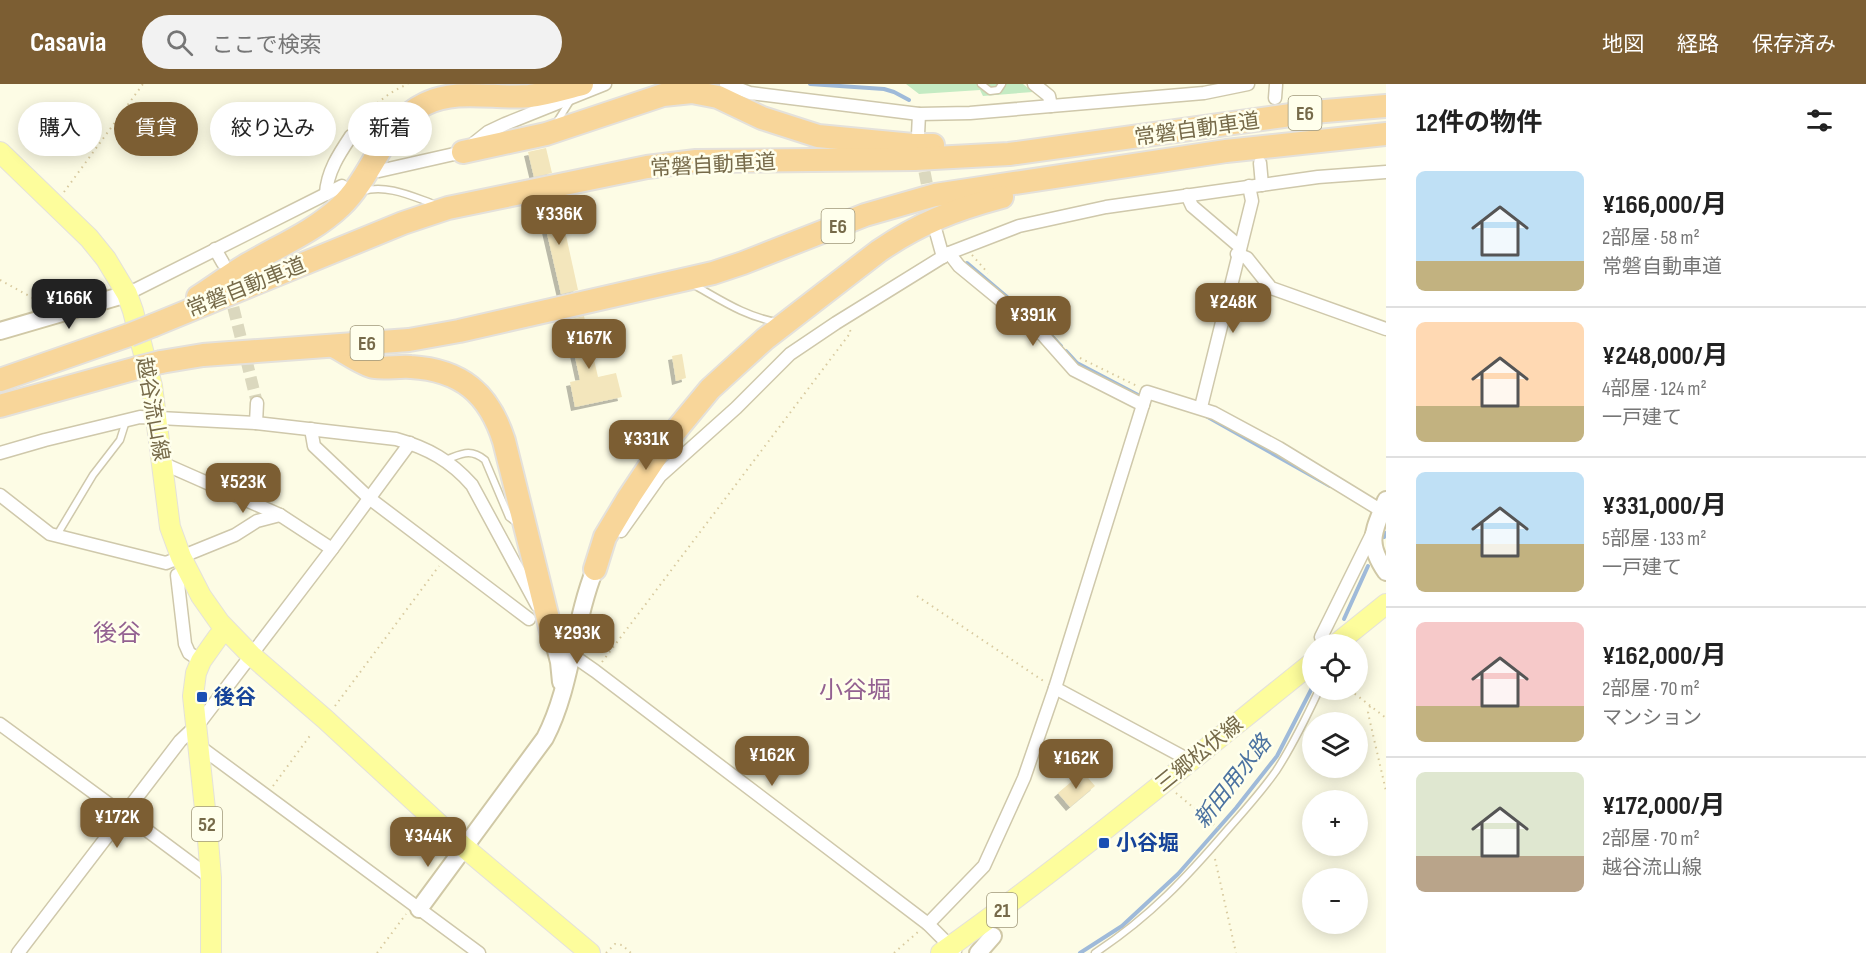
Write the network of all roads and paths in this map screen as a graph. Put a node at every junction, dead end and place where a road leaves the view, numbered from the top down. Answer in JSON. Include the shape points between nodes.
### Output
{"nodes":[{"id":1,"x":143,"y":84,"type":"edge"},
{"id":2,"x":408,"y":84,"type":"edge"},
{"id":3,"x":605,"y":84,"type":"edge"},
{"id":4,"x":726,"y":84,"type":"edge"},
{"id":5,"x":981,"y":84,"type":"edge"},
{"id":6,"x":1002,"y":84,"type":"edge"},
{"id":7,"x":1248,"y":84,"type":"edge"},
{"id":8,"x":1040,"y":86,"type":"edge"},
{"id":9,"x":775,"y":89,"type":"edge"},
{"id":10,"x":577,"y":91,"type":"edge"},
{"id":11,"x":380,"y":102,"type":"edge"},
{"id":12,"x":1051,"y":106,"type":"junction"},
{"id":13,"x":1386,"y":106,"type":"edge"},
{"id":14,"x":919,"y":114,"type":"junction"},
{"id":15,"x":1225,"y":124,"type":"junction"},
{"id":16,"x":546,"y":134,"type":"junction"},
{"id":17,"x":1386,"y":134,"type":"edge"},
{"id":18,"x":918,"y":135,"type":"dead end"},
{"id":19,"x":348,"y":141,"type":"edge"},
{"id":20,"x":0,"y":152,"type":"edge"},
{"id":21,"x":463,"y":153,"type":"junction"},
{"id":22,"x":1260,"y":163,"type":"dead end"},
{"id":23,"x":1110,"y":167,"type":"junction"},
{"id":24,"x":379,"y":171,"type":"dead end"},
{"id":25,"x":1386,"y":172,"type":"edge"},
{"id":26,"x":1256,"y":185,"type":"junction"},
{"id":27,"x":348,"y":190,"type":"junction"},
{"id":28,"x":326,"y":194,"type":"junction"},
{"id":29,"x":1187,"y":195,"type":"junction"},
{"id":30,"x":55,"y":204,"type":"junction"},
{"id":31,"x":448,"y":208,"type":"junction"},
{"id":32,"x":936,"y":232,"type":"tunnel mouth"},
{"id":33,"x":214,"y":249,"type":"junction"},
{"id":34,"x":1238,"y":250,"type":"junction"},
{"id":35,"x":946,"y":255,"type":"junction"},
{"id":36,"x":223,"y":263,"type":"dead end"},
{"id":37,"x":0,"y":280,"type":"edge"},
{"id":38,"x":686,"y":280,"type":"junction"},
{"id":39,"x":127,"y":294,"type":"junction"},
{"id":40,"x":53,"y":316,"type":"junction"},
{"id":41,"x":841,"y":319,"type":"junction"},
{"id":42,"x":789,"y":321,"type":"junction"},
{"id":43,"x":157,"y":324,"type":"junction"},
{"id":44,"x":1386,"y":329,"type":"edge"},
{"id":45,"x":0,"y":331,"type":"edge"},
{"id":46,"x":332,"y":345,"type":"junction"},
{"id":47,"x":0,"y":380,"type":"edge"},
{"id":48,"x":257,"y":403,"type":"tunnel mouth"},
{"id":49,"x":1143,"y":405,"type":"junction"},
{"id":50,"x":0,"y":406,"type":"edge"},
{"id":51,"x":1201,"y":407,"type":"junction"},
{"id":52,"x":156,"y":417,"type":"junction"},
{"id":53,"x":126,"y":421,"type":"junction"},
{"id":54,"x":256,"y":423,"type":"junction"},
{"id":55,"x":311,"y":429,"type":"junction"},
{"id":56,"x":410,"y":443,"type":"junction"},
{"id":57,"x":0,"y":453,"type":"edge"},
{"id":58,"x":445,"y":460,"type":"junction"},
{"id":59,"x":162,"y":463,"type":"junction"},
{"id":60,"x":0,"y":495,"type":"edge"},
{"id":61,"x":369,"y":498,"type":"junction"},
{"id":62,"x":1382,"y":513,"type":"edge"},
{"id":63,"x":280,"y":514,"type":"junction"},
{"id":64,"x":527,"y":530,"type":"junction"},
{"id":65,"x":57,"y":536,"type":"junction"},
{"id":66,"x":332,"y":549,"type":"junction"},
{"id":67,"x":446,"y":556,"type":"junction"},
{"id":68,"x":179,"y":566,"type":"junction"},
{"id":69,"x":596,"y":569,"type":"junction"},
{"id":70,"x":1386,"y":572,"type":"edge"},
{"id":71,"x":917,"y":596,"type":"dead end"},
{"id":72,"x":1386,"y":604,"type":"edge"},
{"id":73,"x":530,"y":619,"type":"dead end"},
{"id":74,"x":226,"y":631,"type":"junction"},
{"id":75,"x":1331,"y":634,"type":"edge"},
{"id":76,"x":1339,"y":634,"type":"edge"},
{"id":77,"x":552,"y":635,"type":"junction"},
{"id":78,"x":251,"y":655,"type":"junction"},
{"id":79,"x":572,"y":655,"type":"junction"},
{"id":80,"x":201,"y":661,"type":"junction"},
{"id":81,"x":595,"y":671,"type":"junction"},
{"id":82,"x":1302,"y":671,"type":"edge"},
{"id":83,"x":1055,"y":688,"type":"junction"},
{"id":84,"x":1314,"y":700,"type":"edge"},
{"id":85,"x":1362,"y":700,"type":"edge"},
{"id":86,"x":561,"y":701,"type":"junction"},
{"id":87,"x":1370,"y":706,"type":"junction"},
{"id":88,"x":1386,"y":718,"type":"edge"},
{"id":89,"x":0,"y":724,"type":"edge"},
{"id":90,"x":318,"y":726,"type":"junction"},
{"id":91,"x":197,"y":727,"type":"junction"},
{"id":92,"x":199,"y":746,"type":"junction"},
{"id":93,"x":1191,"y":761,"type":"junction"},
{"id":94,"x":1165,"y":782,"type":"junction"},
{"id":95,"x":1386,"y":791,"type":"edge"},
{"id":96,"x":266,"y":796,"type":"junction"},
{"id":97,"x":124,"y":815,"type":"junction"},
{"id":98,"x":1214,"y":824,"type":"dead end"},
{"id":99,"x":465,"y":848,"type":"junction"},
{"id":100,"x":1212,"y":849,"type":"junction"},
{"id":101,"x":211,"y":878,"type":"junction"},
{"id":102,"x":416,"y":907,"type":"junction"},
{"id":103,"x":928,"y":924,"type":"junction"},
{"id":104,"x":993,"y":936,"type":"dead end"},
{"id":105,"x":950,"y":951,"type":"edge"},
{"id":106,"x":18,"y":953,"type":"edge"},
{"id":107,"x":211,"y":953,"type":"edge"},
{"id":108,"x":377,"y":953,"type":"edge"},
{"id":109,"x":479,"y":953,"type":"edge"},
{"id":110,"x":590,"y":953,"type":"edge"},
{"id":111,"x":606,"y":953,"type":"edge"},
{"id":112,"x":631,"y":953,"type":"edge"},
{"id":113,"x":894,"y":953,"type":"edge"},
{"id":114,"x":978,"y":953,"type":"edge"},
{"id":115,"x":1095,"y":953,"type":"edge"},
{"id":116,"x":1236,"y":953,"type":"edge"}],
"edges":[{"from":1,"to":30,"type":"path"},
{"from":2,"to":11,"type":"path"},
{"from":3,"to":10,"type":"street"},
{"from":4,"to":9,"type":"street","via":[[750,93]]},
{"from":5,"to":6,"type":"lane","via":[[990,91],[998,90]]},
{"from":7,"to":12,"type":"street","via":[[1204,93]]},
{"from":8,"to":12,"type":"street"},
{"from":9,"to":14,"type":"street"},
{"from":10,"to":16,"type":"lane"},
{"from":10,"to":21,"type":"street","via":[[488,132]]},
{"from":10,"to":27,"type":"highway","via":[[528,96],[469,95],[424,104],[398,125]]},
{"from":12,"to":14,"type":"street"},
{"from":13,"to":15,"type":"highway","name":"常磐自動車道","number":"E6"},
{"from":14,"to":18,"type":"street"},
{"from":15,"to":16,"type":"highway","via":[[1189,116],[1005,141],[912,145],[818,136],[771,122],[718,97],[692,92],[663,95]]},
{"from":15,"to":31,"type":"highway","name":"常磐自動車道","number":"E6","via":[[1092,144],[966,157],[672,163]]},
{"from":16,"to":21,"type":"highway"},
{"from":17,"to":23,"type":"highway","name":"常磐自動車道","number":"E6"},
{"from":19,"to":28,"type":"street","via":[[326,182]]},
{"from":20,"to":30,"type":"main road","name":"越谷流山線"},
{"from":21,"to":24,"type":"street"},
{"from":22,"to":26,"type":"street"},
{"from":23,"to":38,"type":"highway","name":"常磐自動車道","number":"E6","via":[[903,203],[743,263]]},
{"from":23,"to":42,"type":"highway","via":[[941,216],[879,251]]},
{"from":25,"to":26,"type":"street"},
{"from":26,"to":29,"type":"street"},
{"from":26,"to":34,"type":"street"},
{"from":27,"to":28,"type":"street"},
{"from":27,"to":31,"type":"lane","via":[[376,187]]},
{"from":27,"to":43,"type":"highway","via":[[326,218]]},
{"from":28,"to":33,"type":"street"},
{"from":29,"to":34,"type":"street","via":[[1192,206]]},
{"from":29,"to":35,"type":"street","via":[[1019,226]]},
{"from":30,"to":39,"type":"main road","name":"越谷流山線","via":[[106,259]]},
{"from":31,"to":43,"type":"highway","name":"常磐自動車道","number":"E6","via":[[381,231]]},
{"from":32,"to":35,"type":"street"},
{"from":33,"to":36,"type":"street"},
{"from":33,"to":39,"type":"street"},
{"from":34,"to":44,"type":"street","via":[[1271,288]]},
{"from":34,"to":51,"type":"street"},
{"from":35,"to":41,"type":"street"},
{"from":35,"to":49,"type":"street","via":[[1043,335],[1074,369]]},
{"from":37,"to":40,"type":"path","via":[[50,308]]},
{"from":38,"to":42,"type":"lane","via":[[743,313],[763,320]]},
{"from":38,"to":46,"type":"highway","name":"常磐自動車道","number":"E6","via":[[459,331],[409,340]]},
{"from":39,"to":40,"type":"street"},
{"from":39,"to":52,"type":"main road","name":"越谷流山線","via":[[152,386]]},
{"from":40,"to":45,"type":"street"},
{"from":41,"to":69,"type":"street","via":[[790,354],[660,476]]},
{"from":41,"to":81,"type":"path","via":[[851,332]]},
{"from":42,"to":69,"type":"highway","via":[[723,376],[663,446],[605,537]]},
{"from":43,"to":47,"type":"highway","name":"常磐自動車道","number":"E6","bridge":true},
{"from":46,"to":50,"type":"highway","name":"常磐自動車道","number":"E6","bridge":true,"via":[[161,362]]},
{"from":46,"to":64,"type":"highway","via":[[373,367],[435,370],[452,375],[475,390],[499,425]]},
{"from":48,"to":54,"type":"street"},
{"from":49,"to":51,"type":"street","via":[[1148,392]]},
{"from":49,"to":83,"type":"street"},
{"from":51,"to":62,"type":"street","via":[[1280,447]]},
{"from":52,"to":53,"type":"street"},
{"from":52,"to":54,"type":"street"},
{"from":52,"to":59,"type":"main road","name":"越谷流山線"},
{"from":53,"to":57,"type":"street"},
{"from":53,"to":65,"type":"lane","via":[[120,440],[93,475]]},
{"from":54,"to":55,"type":"street"},
{"from":55,"to":56,"type":"street"},
{"from":55,"to":61,"type":"street","via":[[314,446]]},
{"from":56,"to":58,"type":"street"},
{"from":56,"to":61,"type":"street"},
{"from":58,"to":64,"type":"lane","via":[[477,453],[485,460],[509,518]]},
{"from":58,"to":77,"type":"street","via":[[458,468],[488,511]]},
{"from":59,"to":63,"type":"street"},
{"from":59,"to":68,"type":"main road","name":"越谷流山線"},
{"from":60,"to":65,"type":"street"},
{"from":61,"to":66,"type":"street"},
{"from":61,"to":67,"type":"street"},
{"from":62,"to":70,"type":"street","via":[[1372,541]]},
{"from":62,"to":75,"type":"street"},
{"from":63,"to":66,"type":"street"},
{"from":63,"to":68,"type":"street","via":[[258,521]]},
{"from":64,"to":77,"type":"highway"},
{"from":65,"to":68,"type":"street"},
{"from":66,"to":78,"type":"street"},
{"from":67,"to":73,"type":"street"},
{"from":67,"to":90,"type":"path"},
{"from":68,"to":74,"type":"main road","name":"越谷流山線"},
{"from":68,"to":80,"type":"street","via":[[185,644],[189,653]]},
{"from":69,"to":79,"type":"street","via":[[582,607]]},
{"from":71,"to":83,"type":"path"},
{"from":72,"to":76,"type":"main road"},
{"from":74,"to":78,"type":"main road","name":"越谷流山線"},
{"from":74,"to":80,"type":"main road","number":"52"},
{"from":77,"to":86,"type":"street","via":[[560,662]]},
{"from":78,"to":90,"type":"main road","name":"越谷流山線"},
{"from":78,"to":91,"type":"street"},
{"from":79,"to":81,"type":"street"},
{"from":79,"to":86,"type":"street"},
{"from":80,"to":91,"type":"main road","number":"52","via":[[193,696]]},
{"from":81,"to":103,"type":"street"},
{"from":82,"to":93,"type":"main road","name":"三郷松伏線","number":"21"},
{"from":83,"to":93,"type":"street"},
{"from":83,"to":103,"type":"street","via":[[1024,777],[984,866]]},
{"from":84,"to":100,"type":"lane","via":[[1275,772]]},
{"from":85,"to":87,"type":"path"},
{"from":86,"to":99,"type":"street","via":[[545,738]]},
{"from":87,"to":88,"type":"path"},
{"from":87,"to":95,"type":"path","via":[[1368,713]]},
{"from":89,"to":97,"type":"street"},
{"from":90,"to":96,"type":"path"},
{"from":90,"to":99,"type":"main road","name":"越谷流山線"},
{"from":91,"to":92,"type":"main road","number":"52"},
{"from":91,"to":97,"type":"street","via":[[180,741]]},
{"from":92,"to":96,"type":"street"},
{"from":92,"to":101,"type":"main road","number":"52"},
{"from":93,"to":94,"type":"main road","name":"三郷松伏線","number":"21"},
{"from":94,"to":98,"type":"path"},
{"from":94,"to":105,"type":"main road","name":"三郷松伏線","number":"21"},
{"from":96,"to":102,"type":"street"},
{"from":97,"to":101,"type":"street"},
{"from":97,"to":106,"type":"street"},
{"from":99,"to":102,"type":"street"},
{"from":99,"to":110,"type":"main road","name":"越谷流山線"},
{"from":100,"to":115,"type":"lane","via":[[1167,898]]},
{"from":100,"to":116,"type":"path"},
{"from":101,"to":107,"type":"main road","number":"52"},
{"from":102,"to":108,"type":"path"},
{"from":102,"to":109,"type":"street"},
{"from":103,"to":105,"type":"street"},
{"from":103,"to":113,"type":"path"},
{"from":104,"to":114,"type":"street"},
{"from":111,"to":112,"type":"path","via":[[615,944]]}]}
